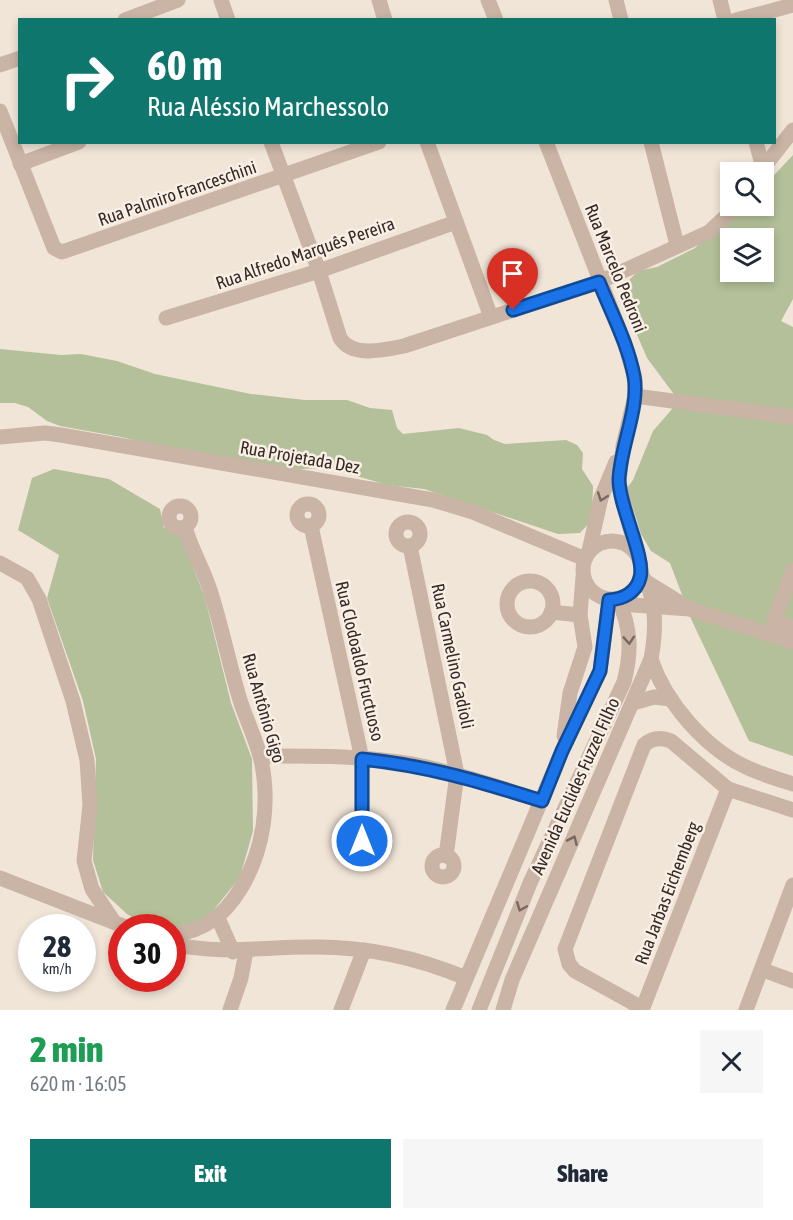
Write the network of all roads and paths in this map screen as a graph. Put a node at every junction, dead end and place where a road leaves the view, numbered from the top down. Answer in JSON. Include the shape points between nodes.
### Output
{"nodes":[{"id":1,"x":178,"y":0,"type":"edge"},
{"id":2,"x":221,"y":0,"type":"edge"},
{"id":3,"x":379,"y":0,"type":"edge"},
{"id":4,"x":488,"y":0,"type":"edge"},
{"id":5,"x":616,"y":0,"type":"edge"},
{"id":6,"x":720,"y":0,"type":"edge"},
{"id":7,"x":793,"y":5,"type":"edge"},
{"id":8,"x":130,"y":18,"type":"edge"},
{"id":9,"x":227,"y":18,"type":"edge"},
{"id":10,"x":384,"y":18,"type":"edge"},
{"id":11,"x":495,"y":18,"type":"edge"},
{"id":12,"x":620,"y":18,"type":"edge"},
{"id":13,"x":724,"y":18,"type":"edge"},
{"id":14,"x":744,"y":18,"type":"edge"},
{"id":15,"x":18,"y":59,"type":"edge"},
{"id":16,"x":0,"y":65,"type":"edge"},
{"id":17,"x":0,"y":111,"type":"edge"},
{"id":18,"x":793,"y":130,"type":"edge"},
{"id":19,"x":74,"y":144,"type":"edge"},
{"id":20,"x":272,"y":144,"type":"edge"},
{"id":21,"x":374,"y":144,"type":"edge"},
{"id":22,"x":428,"y":144,"type":"edge"},
{"id":23,"x":547,"y":144,"type":"edge"},
{"id":24,"x":652,"y":144,"type":"edge"},
{"id":25,"x":756,"y":144,"type":"edge"},
{"id":26,"x":760,"y":162,"type":"edge"},
{"id":27,"x":767,"y":162,"type":"edge"},
{"id":28,"x":20,"y":164,"type":"junction"},
{"id":29,"x":283,"y":177,"type":"junction"},
{"id":30,"x":726,"y":216,"type":"edge"},
{"id":31,"x":456,"y":222,"type":"junction"},
{"id":32,"x":677,"y":245,"type":"junction"},
{"id":33,"x":319,"y":271,"type":"junction"},
{"id":34,"x":599,"y":282,"type":"junction"},
{"id":35,"x":491,"y":317,"type":"junction"},
{"id":36,"x":166,"y":318,"type":"dead end"},
{"id":37,"x":635,"y":396,"type":"junction"},
{"id":38,"x":793,"y":417,"type":"edge"},
{"id":39,"x":0,"y":437,"type":"edge"},
{"id":40,"x":623,"y":446,"type":"junction"},
{"id":41,"x":310,"y":526,"type":"dead end"},
{"id":42,"x":185,"y":527,"type":"dead end"},
{"id":43,"x":410,"y":546,"type":"dead end"},
{"id":44,"x":636,"y":552,"type":"junction"},
{"id":45,"x":587,"y":555,"type":"junction"},
{"id":46,"x":0,"y":562,"type":"edge"},
{"id":47,"x":793,"y":570,"type":"edge"},
{"id":48,"x":584,"y":577,"type":"junction"},
{"id":49,"x":645,"y":579,"type":"junction"},
{"id":50,"x":617,"y":598,"type":"junction"},
{"id":51,"x":653,"y":608,"type":"junction"},
{"id":52,"x":690,"y":609,"type":"junction"},
{"id":53,"x":551,"y":612,"type":"dead end"},
{"id":54,"x":580,"y":615,"type":"junction"},
{"id":55,"x":793,"y":628,"type":"edge"},
{"id":56,"x":769,"y":634,"type":"junction"},
{"id":57,"x":793,"y":642,"type":"edge"},
{"id":58,"x":585,"y":647,"type":"junction"},
{"id":59,"x":602,"y":651,"type":"junction"},
{"id":60,"x":651,"y":659,"type":"junction"},
{"id":61,"x":671,"y":699,"type":"junction"},
{"id":62,"x":633,"y":703,"type":"junction"},
{"id":63,"x":562,"y":751,"type":"junction"},
{"id":64,"x":260,"y":756,"type":"junction"},
{"id":65,"x":362,"y":759,"type":"junction"},
{"id":66,"x":457,"y":774,"type":"junction"},
{"id":67,"x":793,"y":784,"type":"edge"},
{"id":68,"x":728,"y":789,"type":"junction"},
{"id":69,"x":542,"y":801,"type":"junction"},
{"id":70,"x":793,"y":810,"type":"edge"},
{"id":71,"x":362,"y":841,"type":"dead end"},
{"id":72,"x":446,"y":856,"type":"dead end"},
{"id":73,"x":0,"y":878,"type":"edge"},
{"id":74,"x":793,"y":885,"type":"edge"},
{"id":75,"x":111,"y":914,"type":"edge"},
{"id":76,"x":218,"y":918,"type":"junction"},
{"id":77,"x":108,"y":920,"type":"edge"},
{"id":78,"x":186,"y":932,"type":"edge"},
{"id":79,"x":186,"y":947,"type":"edge"},
{"id":80,"x":364,"y":950,"type":"junction"},
{"id":81,"x":240,"y":951,"type":"junction"},
{"id":82,"x":763,"y":970,"type":"junction"},
{"id":83,"x":466,"y":978,"type":"junction"},
{"id":84,"x":793,"y":981,"type":"edge"},
{"id":85,"x":230,"y":1010,"type":"edge"},
{"id":86,"x":341,"y":1010,"type":"edge"},
{"id":87,"x":453,"y":1010,"type":"edge"},
{"id":88,"x":479,"y":1010,"type":"edge"},
{"id":89,"x":503,"y":1010,"type":"edge"},
{"id":90,"x":641,"y":1010,"type":"edge"},
{"id":91,"x":746,"y":1010,"type":"edge"}],
"edges":[{"from":1,"to":8,"type":"street"},
{"from":2,"to":9,"type":"street"},
{"from":3,"to":10,"type":"street"},
{"from":4,"to":11,"type":"street"},
{"from":5,"to":12,"type":"street"},
{"from":6,"to":13,"type":"street"},
{"from":7,"to":14,"type":"street"},
{"from":15,"to":16,"type":"street"},
{"from":17,"to":28,"type":"street"},
{"from":18,"to":27,"type":"street"},
{"from":19,"to":28,"type":"street"},
{"from":20,"to":29,"type":"street"},
{"from":21,"to":29,"type":"street","name":"Rua Palmiro Franceschini"},
{"from":22,"to":31,"type":"street"},
{"from":23,"to":34,"type":"street","name":"Rua Marcelo Pedroni"},
{"from":24,"to":32,"type":"street"},
{"from":25,"to":26,"type":"street"},
{"from":28,"to":29,"type":"street","name":"Rua Palmiro Franceschini","via":[[54,248],[62,252]]},
{"from":29,"to":33,"type":"street"},
{"from":30,"to":32,"type":"street","via":[[709,232]]},
{"from":31,"to":33,"type":"street","name":"Rua Alfredo Marquês Pereira"},
{"from":31,"to":35,"type":"street"},
{"from":32,"to":34,"type":"street"},
{"from":33,"to":35,"type":"street","via":[[340,338],[357,350],[404,346]]},
{"from":33,"to":36,"type":"street","name":"Rua Alfredo Marquês Pereira"},
{"from":34,"to":35,"type":"street"},
{"from":34,"to":37,"type":"street","name":"Rua Marcelo Pedroni","via":[[632,364]]},
{"from":37,"to":38,"type":"street"},
{"from":37,"to":40,"type":"street","name":"Rua Marcelo Pedroni"},
{"from":39,"to":45,"type":"street","name":"Rua Projetada Dez","via":[[53,434],[433,500]]},
{"from":40,"to":44,"type":"street","name":"Rua Marcelo Pedroni","via":[[619,482]]},
{"from":40,"to":45,"type":"street","name":"Rua Marcelo Pedroni","one_way":true,"via":[[601,498]]},
{"from":41,"to":65,"type":"street","name":"Rua Clodoaldo Fructuoso"},
{"from":42,"to":64,"type":"street","name":"Rua Antônio Gigo","via":[[210,592]]},
{"from":43,"to":66,"type":"street","name":"Rua Carmelino Gadioli"},
{"from":44,"to":45,"type":"street","via":[[613,540],[604,541]]},
{"from":44,"to":49,"type":"street"},
{"from":45,"to":48,"type":"street"},
{"from":46,"to":75,"type":"street","via":[[27,578],[39,599],[74,701],[87,760],[90,805],[84,861],[92,889]]},
{"from":47,"to":55,"type":"street","via":[[774,620]]},
{"from":47,"to":56,"type":"street"},
{"from":48,"to":50,"type":"street","via":[[593,592]]},
{"from":48,"to":54,"type":"street"},
{"from":49,"to":50,"type":"street"},
{"from":49,"to":51,"type":"street","name":"Avenida Euclides Fuzzel Filho"},
{"from":49,"to":52,"type":"street"},
{"from":50,"to":51,"type":"street"},
{"from":50,"to":59,"type":"street"},
{"from":50,"to":88,"type":"street","name":"Avenida Euclides Fuzzel Filho","one_way":true,"via":[[629,633],[630,658],[624,682],[530,883]]},
{"from":51,"to":52,"type":"street"},
{"from":51,"to":60,"type":"street","name":"Avenida Euclides Fuzzel Filho"},
{"from":52,"to":56,"type":"street"},
{"from":53,"to":54,"type":"street"},
{"from":54,"to":58,"type":"street"},
{"from":56,"to":57,"type":"street"},
{"from":58,"to":59,"type":"street"},
{"from":58,"to":63,"type":"street","via":[[570,693]]},
{"from":59,"to":63,"type":"street","via":[[600,671]]},
{"from":60,"to":61,"type":"street"},
{"from":60,"to":62,"type":"street","name":"Avenida Euclides Fuzzel Filho"},
{"from":61,"to":62,"type":"street","via":[[654,697]]},
{"from":61,"to":67,"type":"street","via":[[722,753],[744,766]]},
{"from":89,"to":62,"type":"street","name":"Avenida Euclides Fuzzel Filho","one_way":true,"via":[[512,980]]},
{"from":63,"to":69,"type":"street"},
{"from":64,"to":65,"type":"street"},
{"from":64,"to":76,"type":"street","name":"Rua Antônio Gigo","via":[[264,787],[260,845],[233,902]]},
{"from":65,"to":66,"type":"street"},
{"from":65,"to":71,"type":"street","name":"Rua Clodoaldo Fructuoso"},
{"from":66,"to":69,"type":"street"},
{"from":66,"to":72,"type":"street","name":"Rua Carmelino Gadioli"},
{"from":68,"to":70,"type":"street"},
{"from":68,"to":90,"type":"street","name":"Rua Jarbas Eichemberg"},
{"from":68,"to":90,"type":"street","via":[[664,738],[649,741],[640,754],[565,949],[575,971]]},
{"from":69,"to":83,"type":"street"},
{"from":73,"to":77,"type":"street"},
{"from":74,"to":82,"type":"street"},
{"from":76,"to":78,"type":"street","name":"Rua Antônio Gigo"},
{"from":76,"to":81,"type":"street"},
{"from":79,"to":81,"type":"street"},
{"from":80,"to":81,"type":"street","via":[[308,947]]},
{"from":80,"to":83,"type":"street","via":[[434,964]]},
{"from":80,"to":86,"type":"street"},
{"from":81,"to":85,"type":"street","via":[[242,978]]},
{"from":82,"to":84,"type":"street"},
{"from":82,"to":91,"type":"street"},
{"from":83,"to":87,"type":"street"}]}
